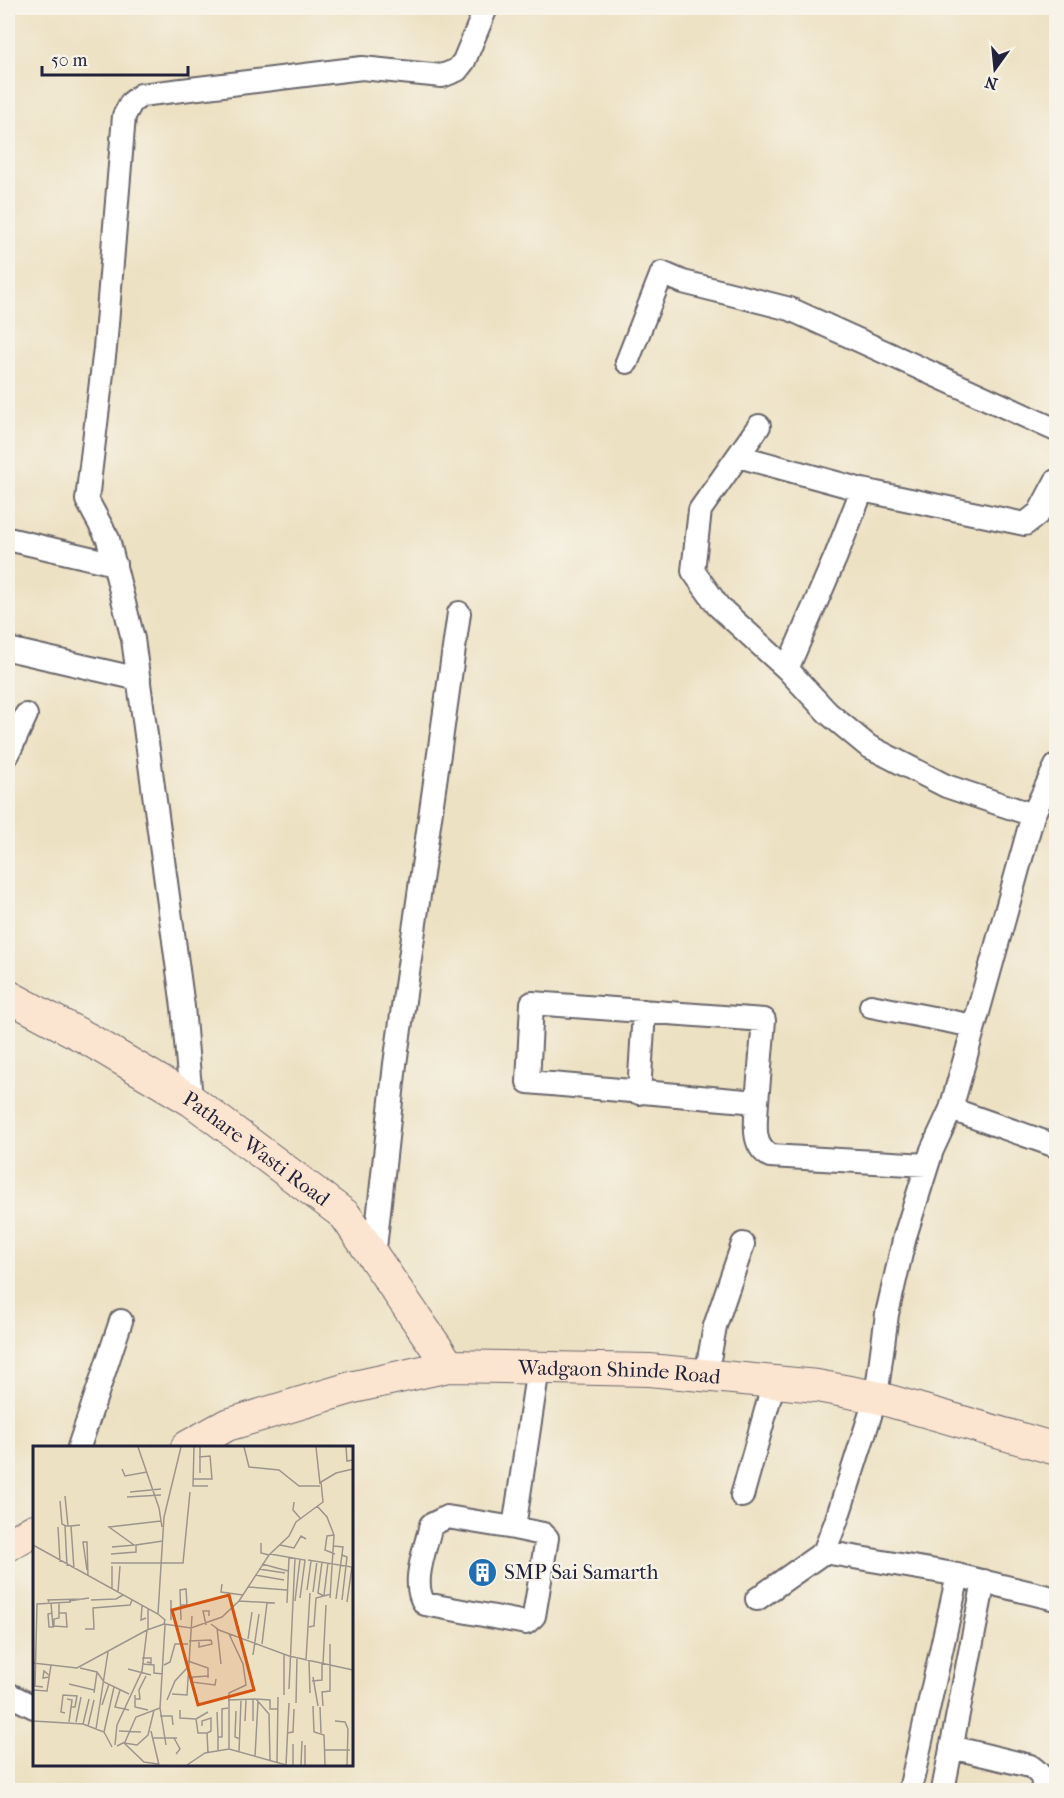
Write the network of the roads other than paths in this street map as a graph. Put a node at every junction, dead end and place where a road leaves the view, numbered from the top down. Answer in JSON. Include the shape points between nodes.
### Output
{"nodes":[{"id":1,"x":486,"y":8,"type":"edge"},
{"id":2,"x":627,"y":362,"type":"dead end"},
{"id":3,"x":759,"y":426,"type":"dead end"},
{"id":4,"x":1056,"y":430,"type":"edge"},
{"id":5,"x":738,"y":456,"type":"junction"},
{"id":6,"x":1056,"y":481,"type":"edge"},
{"id":7,"x":862,"y":490,"type":"junction"},
{"id":8,"x":8,"y":539,"type":"edge"},
{"id":9,"x":115,"y":564,"type":"junction"},
{"id":10,"x":459,"y":613,"type":"dead end"},
{"id":11,"x":8,"y":650,"type":"edge"},
{"id":12,"x":787,"y":669,"type":"junction"},
{"id":13,"x":139,"y":679,"type":"junction"},
{"id":14,"x":26,"y":715,"type":"dead end"},
{"id":15,"x":8,"y":754,"type":"edge"},
{"id":16,"x":1056,"y":766,"type":"edge"},
{"id":17,"x":1033,"y":815,"type":"junction"},
{"id":18,"x":8,"y":996,"type":"edge"},
{"id":19,"x":871,"y":1006,"type":"dead end"},
{"id":20,"x":644,"y":1011,"type":"junction"},
{"id":21,"x":974,"y":1026,"type":"junction"},
{"id":22,"x":639,"y":1093,"type":"junction"},
{"id":23,"x":191,"y":1100,"type":"junction"},
{"id":24,"x":757,"y":1102,"type":"junction"},
{"id":25,"x":951,"y":1109,"type":"junction"},
{"id":26,"x":1056,"y":1146,"type":"edge"},
{"id":27,"x":927,"y":1165,"type":"junction"},
{"id":28,"x":743,"y":1244,"type":"dead end"},
{"id":29,"x":374,"y":1257,"type":"junction"},
{"id":30,"x":121,"y":1321,"type":"dead end"},
{"id":31,"x":450,"y":1366,"type":"junction"},
{"id":32,"x":538,"y":1368,"type":"junction"},
{"id":33,"x":706,"y":1376,"type":"junction"},
{"id":34,"x":774,"y":1382,"type":"junction"},
{"id":35,"x":876,"y":1397,"type":"junction"},
{"id":36,"x":80,"y":1446,"type":"edge"},
{"id":37,"x":189,"y":1446,"type":"edge"},
{"id":38,"x":1056,"y":1449,"type":"edge"},
{"id":39,"x":742,"y":1496,"type":"dead end"},
{"id":40,"x":514,"y":1528,"type":"junction"},
{"id":41,"x":33,"y":1531,"type":"edge"},
{"id":42,"x":8,"y":1545,"type":"edge"},
{"id":43,"x":824,"y":1552,"type":"junction"},
{"id":44,"x":958,"y":1575,"type":"junction"},
{"id":45,"x":984,"y":1581,"type":"junction"},
{"id":46,"x":757,"y":1599,"type":"dead end"},
{"id":47,"x":1056,"y":1599,"type":"edge"},
{"id":48,"x":8,"y":1694,"type":"edge"},
{"id":49,"x":33,"y":1706,"type":"edge"},
{"id":50,"x":951,"y":1747,"type":"junction"},
{"id":51,"x":910,"y":1791,"type":"edge"},
{"id":52,"x":943,"y":1791,"type":"edge"},
{"id":53,"x":1042,"y":1791,"type":"edge"}],
"edges":[{"from":1,"to":9,"type":"street","via":[[464,61],[457,70],[442,76],[362,68],[141,95],[131,103],[124,116],[105,348],[86,486],[87,500],[102,526]]},
{"from":2,"to":4,"type":"street","via":[[662,273],[790,309]]},
{"from":3,"to":5,"type":"street"},
{"from":5,"to":7,"type":"street"},
{"from":5,"to":12,"type":"street","via":[[700,510],[693,571],[718,606]]},
{"from":6,"to":7,"type":"street","via":[[1039,513],[1025,524]]},
{"from":7,"to":12,"type":"street"},
{"from":8,"to":9,"type":"street"},
{"from":9,"to":13,"type":"street"},
{"from":10,"to":29,"type":"street","via":[[395,1064]]},
{"from":11,"to":13,"type":"street"},
{"from":12,"to":17,"type":"street","via":[[828,713],[868,746],[946,786]]},
{"from":13,"to":23,"type":"street","via":[[183,1007]]},
{"from":14,"to":15,"type":"street"},
{"from":16,"to":17,"type":"street"},
{"from":17,"to":21,"type":"street"},
{"from":18,"to":23,"type":"street","name":"Pathare Wasti Road"},
{"from":19,"to":21,"type":"street"},
{"from":20,"to":22,"type":"street"},
{"from":20,"to":22,"type":"street","via":[[532,1003],[528,1082]]},
{"from":20,"to":24,"type":"street","via":[[764,1020]]},
{"from":21,"to":25,"type":"street"},
{"from":22,"to":24,"type":"street"},
{"from":23,"to":29,"type":"street","name":"Pathare Wasti Road","via":[[345,1215]]},
{"from":24,"to":27,"type":"street","via":[[756,1141],[760,1150],[770,1156]]},
{"from":25,"to":26,"type":"street"},
{"from":25,"to":27,"type":"street"},
{"from":27,"to":35,"type":"street","via":[[887,1314]]},
{"from":28,"to":33,"type":"street","via":[[715,1326]]},
{"from":29,"to":31,"type":"street","name":"Pathare Wasti Road"},
{"from":30,"to":36,"type":"street"},
{"from":31,"to":32,"type":"street","name":"Wadgaon Shinde Road"},
{"from":31,"to":37,"type":"street","name":"Wadgaon Shinde Road","via":[[354,1387],[227,1425]]},
{"from":32,"to":33,"type":"street","name":"Wadgaon Shinde Road","via":[[650,1370]]},
{"from":32,"to":40,"type":"street"},
{"from":33,"to":34,"type":"street","name":"Wadgaon Shinde Road"},
{"from":34,"to":35,"type":"street","name":"Wadgaon Shinde Road"},
{"from":34,"to":39,"type":"street"},
{"from":35,"to":38,"type":"street","name":"Wadgaon Shinde Road"},
{"from":35,"to":43,"type":"street"},
{"from":40,"to":40,"type":"street","via":[[547,1538],[537,1608],[531,1620],[526,1623],[425,1604],[420,1598],[418,1586],[431,1525],[447,1517]]},
{"from":41,"to":42,"type":"street"},
{"from":43,"to":44,"type":"street"},
{"from":43,"to":46,"type":"street"},
{"from":44,"to":45,"type":"street"},
{"from":44,"to":51,"type":"street"},
{"from":45,"to":47,"type":"street"},
{"from":45,"to":50,"type":"street"},
{"from":48,"to":49,"type":"street"},
{"from":50,"to":52,"type":"street"},
{"from":50,"to":53,"type":"street","via":[[1030,1766],[1040,1773]]}]}
